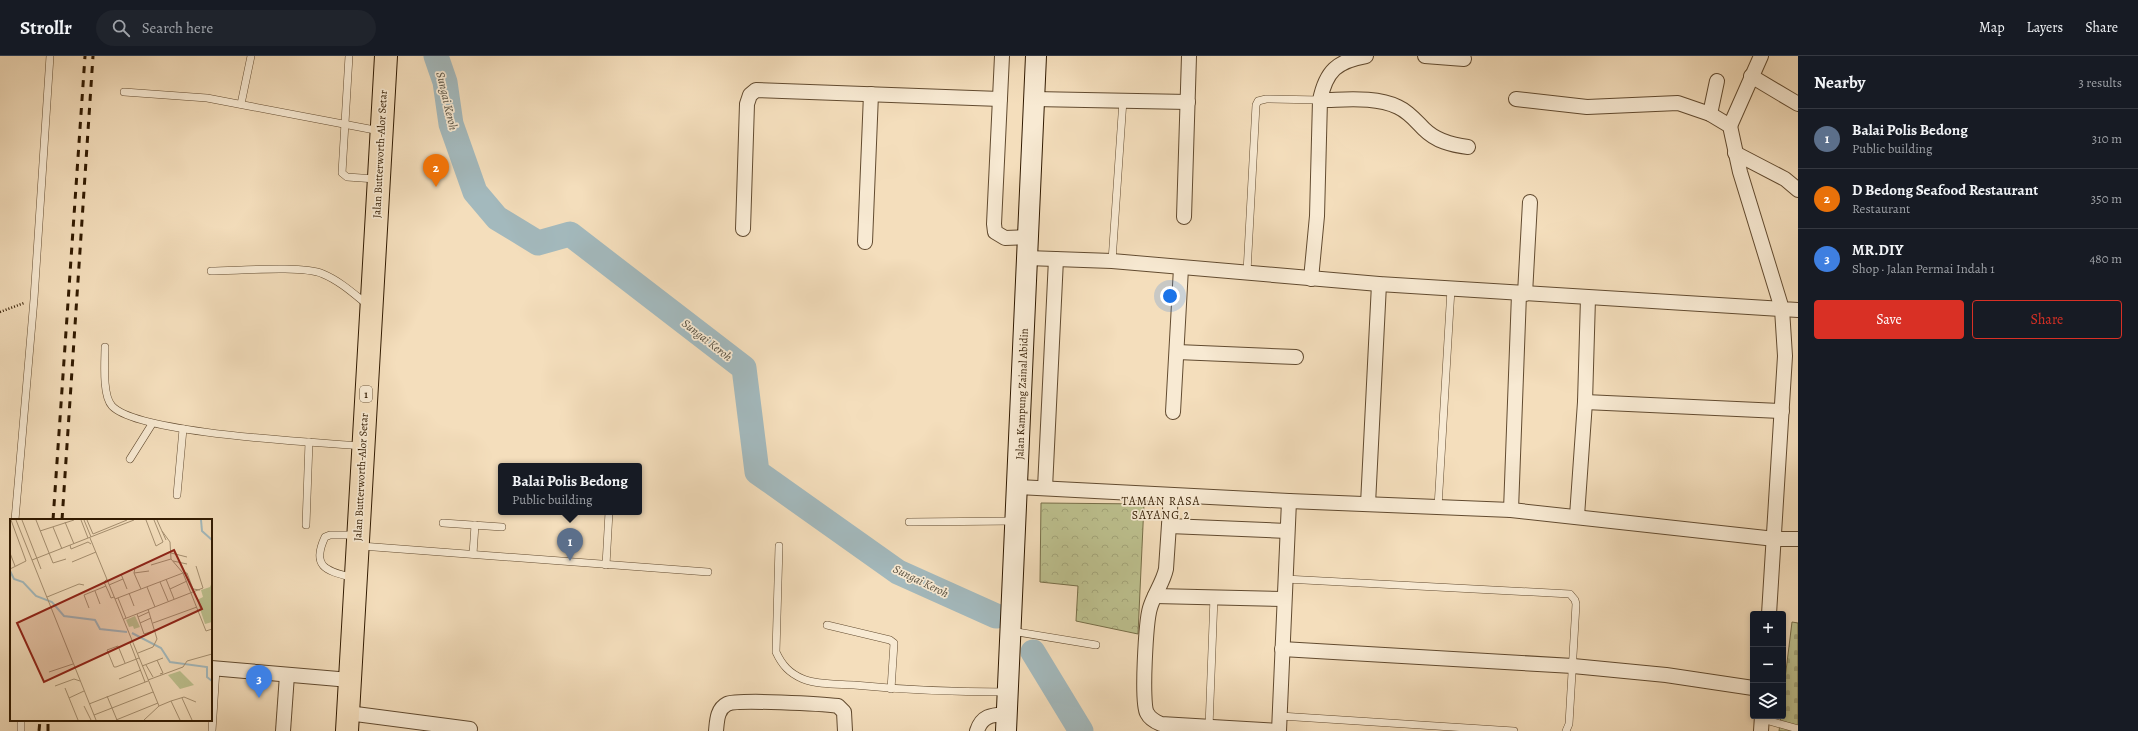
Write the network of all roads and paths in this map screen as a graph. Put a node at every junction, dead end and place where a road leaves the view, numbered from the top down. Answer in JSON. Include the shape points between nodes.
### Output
{"nodes":[{"id":1,"x":50,"y":56,"type":"edge"},
{"id":2,"x":251,"y":56,"type":"edge"},
{"id":3,"x":349,"y":56,"type":"edge"},
{"id":4,"x":386,"y":56,"type":"edge"},
{"id":5,"x":1002,"y":56,"type":"edge"},
{"id":6,"x":1036,"y":56,"type":"edge"},
{"id":7,"x":1190,"y":56,"type":"edge"},
{"id":8,"x":1366,"y":56,"type":"edge"},
{"id":9,"x":1425,"y":56,"type":"edge"},
{"id":10,"x":1761,"y":56,"type":"edge"},
{"id":11,"x":1464,"y":59,"type":"dead end"},
{"id":12,"x":1751,"y":76,"type":"junction"},
{"id":13,"x":1717,"y":81,"type":"dead end"},
{"id":14,"x":124,"y":92,"type":"dead end"},
{"id":15,"x":870,"y":94,"type":"junction"},
{"id":16,"x":1000,"y":99,"type":"junction"},
{"id":17,"x":1034,"y":99,"type":"junction"},
{"id":18,"x":1516,"y":99,"type":"dead end"},
{"id":19,"x":1123,"y":100,"type":"junction"},
{"id":20,"x":1320,"y":100,"type":"junction"},
{"id":21,"x":1188,"y":102,"type":"junction"},
{"id":22,"x":241,"y":104,"type":"junction"},
{"id":23,"x":1798,"y":104,"type":"edge"},
{"id":24,"x":1710,"y":114,"type":"junction"},
{"id":25,"x":344,"y":125,"type":"junction"},
{"id":26,"x":1730,"y":126,"type":"junction"},
{"id":27,"x":381,"y":131,"type":"junction"},
{"id":28,"x":1468,"y":148,"type":"dead end"},
{"id":29,"x":1735,"y":154,"type":"junction"},
{"id":30,"x":378,"y":179,"type":"junction"},
{"id":31,"x":1798,"y":190,"type":"edge"},
{"id":32,"x":1530,"y":202,"type":"dead end"},
{"id":33,"x":1184,"y":217,"type":"dead end"},
{"id":34,"x":743,"y":230,"type":"dead end"},
{"id":35,"x":1028,"y":237,"type":"junction"},
{"id":36,"x":865,"y":242,"type":"dead end"},
{"id":37,"x":1027,"y":258,"type":"junction"},
{"id":38,"x":1056,"y":259,"type":"junction"},
{"id":39,"x":1112,"y":261,"type":"junction"},
{"id":40,"x":1181,"y":268,"type":"junction"},
{"id":41,"x":211,"y":272,"type":"dead end"},
{"id":42,"x":1247,"y":272,"type":"junction"},
{"id":43,"x":1311,"y":279,"type":"junction"},
{"id":44,"x":1379,"y":284,"type":"junction"},
{"id":45,"x":1451,"y":289,"type":"junction"},
{"id":46,"x":1522,"y":294,"type":"junction"},
{"id":47,"x":1588,"y":298,"type":"junction"},
{"id":48,"x":34,"y":299,"type":"junction"},
{"id":49,"x":371,"y":308,"type":"junction"},
{"id":50,"x":1782,"y":310,"type":"junction"},
{"id":51,"x":1798,"y":310,"type":"edge"},
{"id":52,"x":0,"y":312,"type":"edge"},
{"id":53,"x":105,"y":346,"type":"dead end"},
{"id":54,"x":1176,"y":352,"type":"junction"},
{"id":55,"x":1296,"y":357,"type":"dead end"},
{"id":56,"x":1585,"y":402,"type":"junction"},
{"id":57,"x":1782,"y":411,"type":"junction"},
{"id":58,"x":1173,"y":412,"type":"dead end"},
{"id":59,"x":152,"y":424,"type":"junction"},
{"id":60,"x":183,"y":429,"type":"junction"},
{"id":61,"x":309,"y":442,"type":"junction"},
{"id":62,"x":363,"y":446,"type":"junction"},
{"id":63,"x":130,"y":459,"type":"dead end"},
{"id":64,"x":1018,"y":486,"type":"junction"},
{"id":65,"x":1044,"y":488,"type":"junction"},
{"id":66,"x":177,"y":495,"type":"dead end"},
{"id":67,"x":1171,"y":495,"type":"junction"},
{"id":68,"x":1289,"y":501,"type":"junction"},
{"id":69,"x":1368,"y":504,"type":"junction"},
{"id":70,"x":1438,"y":507,"type":"junction"},
{"id":71,"x":1511,"y":510,"type":"junction"},
{"id":72,"x":609,"y":515,"type":"edge"},
{"id":73,"x":1578,"y":516,"type":"junction"},
{"id":74,"x":14,"y":519,"type":"edge"},
{"id":75,"x":1016,"y":521,"type":"junction"},
{"id":76,"x":909,"y":522,"type":"dead end"},
{"id":77,"x":443,"y":523,"type":"dead end"},
{"id":78,"x":306,"y":525,"type":"dead end"},
{"id":79,"x":475,"y":525,"type":"junction"},
{"id":80,"x":1169,"y":526,"type":"junction"},
{"id":81,"x":502,"y":527,"type":"dead end"},
{"id":82,"x":1287,"y":531,"type":"junction"},
{"id":83,"x":1775,"y":538,"type":"junction"},
{"id":84,"x":1798,"y":539,"type":"edge"},
{"id":85,"x":358,"y":540,"type":"junction"},
{"id":86,"x":780,"y":546,"type":"dead end"},
{"id":87,"x":473,"y":554,"type":"junction"},
{"id":88,"x":606,"y":565,"type":"junction"},
{"id":89,"x":708,"y":572,"type":"dead end"},
{"id":90,"x":356,"y":578,"type":"junction"},
{"id":91,"x":1285,"y":579,"type":"junction"},
{"id":92,"x":1155,"y":596,"type":"junction"},
{"id":93,"x":1214,"y":596,"type":"junction"},
{"id":94,"x":1283,"y":599,"type":"junction"},
{"id":95,"x":1769,"y":611,"type":"edge"},
{"id":96,"x":827,"y":626,"type":"dead end"},
{"id":97,"x":1011,"y":631,"type":"junction"},
{"id":98,"x":1096,"y":645,"type":"dead end"},
{"id":99,"x":1282,"y":649,"type":"junction"},
{"id":100,"x":1574,"y":666,"type":"junction"},
{"id":101,"x":214,"y":669,"type":"edge"},
{"id":102,"x":287,"y":675,"type":"junction"},
{"id":103,"x":350,"y":680,"type":"junction"},
{"id":104,"x":891,"y":688,"type":"junction"},
{"id":105,"x":1750,"y":688,"type":"edge"},
{"id":106,"x":1008,"y":692,"type":"junction"},
{"id":107,"x":1280,"y":716,"type":"junction"},
{"id":108,"x":21,"y":721,"type":"edge"},
{"id":109,"x":347,"y":722,"type":"edge"},
{"id":110,"x":1007,"y":722,"type":"edge"},
{"id":111,"x":1761,"y":722,"type":"edge"},
{"id":112,"x":1209,"y":727,"type":"junction"},
{"id":113,"x":470,"y":729,"type":"dead end"},
{"id":114,"x":1798,"y":729,"type":"edge"},
{"id":115,"x":20,"y":731,"type":"edge"},
{"id":116,"x":212,"y":731,"type":"edge"},
{"id":117,"x":283,"y":731,"type":"edge"},
{"id":118,"x":716,"y":731,"type":"edge"},
{"id":119,"x":845,"y":731,"type":"edge"},
{"id":120,"x":977,"y":731,"type":"edge"},
{"id":121,"x":1279,"y":731,"type":"edge"},
{"id":122,"x":1514,"y":731,"type":"edge"},
{"id":123,"x":1566,"y":731,"type":"edge"}],
"edges":[{"from":1,"to":48,"type":"lane"},
{"from":2,"to":22,"type":"lane"},
{"from":3,"to":25,"type":"lane"},
{"from":4,"to":27,"type":"main road","name":"Jalan Butterworth-Alor Setar","number":"1"},
{"from":5,"to":16,"type":"street"},
{"from":6,"to":17,"type":"street","name":"Jalan Kampung Zainal Abidin"},
{"from":7,"to":21,"type":"street"},
{"from":8,"to":20,"type":"street","via":[[1352,58],[1329,72]]},
{"from":9,"to":11,"type":"street"},
{"from":10,"to":12,"type":"street"},
{"from":12,"to":23,"type":"street"},
{"from":12,"to":26,"type":"street"},
{"from":13,"to":24,"type":"street"},
{"from":14,"to":22,"type":"lane","via":[[207,98]]},
{"from":15,"to":16,"type":"street"},
{"from":15,"to":34,"type":"street","via":[[756,90],[750,95],[747,104]]},
{"from":15,"to":36,"type":"street"},
{"from":16,"to":35,"type":"street","via":[[995,232],[1004,238]]},
{"from":17,"to":19,"type":"street"},
{"from":17,"to":35,"type":"street","name":"Jalan Kampung Zainal Abidin"},
{"from":18,"to":24,"type":"street","via":[[1606,107],[1656,102],[1678,103]]},
{"from":19,"to":21,"type":"street"},
{"from":19,"to":39,"type":"lane"},
{"from":20,"to":28,"type":"street","via":[[1372,100],[1391,104],[1408,112],[1433,137]]},
{"from":20,"to":42,"type":"lane","via":[[1262,99],[1256,105]]},
{"from":20,"to":43,"type":"street","via":[[1317,216]]},
{"from":21,"to":33,"type":"street"},
{"from":22,"to":25,"type":"lane"},
{"from":24,"to":26,"type":"street"},
{"from":25,"to":27,"type":"lane"},
{"from":25,"to":30,"type":"lane","via":[[342,173],[347,177]]},
{"from":26,"to":29,"type":"street"},
{"from":27,"to":30,"type":"main road","name":"Jalan Butterworth-Alor Setar","number":"1"},
{"from":29,"to":31,"type":"street","via":[[1785,179]]},
{"from":29,"to":50,"type":"street"},
{"from":30,"to":49,"type":"main road","name":"Jalan Butterworth-Alor Setar","number":"1"},
{"from":32,"to":46,"type":"street"},
{"from":35,"to":37,"type":"street","name":"Jalan Kampung Zainal Abidin"},
{"from":37,"to":38,"type":"street"},
{"from":37,"to":64,"type":"street","name":"Jalan Kampung Zainal Abidin"},
{"from":38,"to":39,"type":"street"},
{"from":38,"to":65,"type":"street"},
{"from":39,"to":40,"type":"street"},
{"from":40,"to":42,"type":"street"},
{"from":40,"to":54,"type":"street"},
{"from":41,"to":49,"type":"lane","via":[[289,270],[321,273],[336,281]]},
{"from":42,"to":43,"type":"street"},
{"from":43,"to":44,"type":"street"},
{"from":44,"to":45,"type":"street"},
{"from":44,"to":69,"type":"street"},
{"from":45,"to":46,"type":"street"},
{"from":45,"to":70,"type":"lane"},
{"from":46,"to":47,"type":"street"},
{"from":46,"to":71,"type":"street"},
{"from":47,"to":50,"type":"street"},
{"from":47,"to":56,"type":"street"},
{"from":48,"to":52,"type":"path"},
{"from":48,"to":74,"type":"lane"},
{"from":49,"to":62,"type":"main road","name":"Jalan Butterworth-Alor Setar","number":"1"},
{"from":50,"to":51,"type":"street"},
{"from":50,"to":57,"type":"street","via":[[1785,356]]},
{"from":53,"to":59,"type":"lane","via":[[106,393],[111,405],[125,416]]},
{"from":54,"to":55,"type":"street"},
{"from":54,"to":58,"type":"street"},
{"from":56,"to":57,"type":"street"},
{"from":56,"to":73,"type":"street"},
{"from":57,"to":83,"type":"street"},
{"from":59,"to":60,"type":"lane"},
{"from":59,"to":63,"type":"lane"},
{"from":60,"to":61,"type":"lane"},
{"from":60,"to":66,"type":"lane"},
{"from":61,"to":62,"type":"lane"},
{"from":61,"to":78,"type":"lane"},
{"from":62,"to":85,"type":"main road","name":"Jalan Butterworth-Alor Setar","number":"1"},
{"from":64,"to":65,"type":"street"},
{"from":64,"to":75,"type":"street","name":"Jalan Kampung Zainal Abidin"},
{"from":65,"to":67,"type":"street"},
{"from":67,"to":68,"type":"street"},
{"from":67,"to":80,"type":"street"},
{"from":68,"to":69,"type":"street"},
{"from":68,"to":82,"type":"street"},
{"from":69,"to":70,"type":"street"},
{"from":70,"to":71,"type":"street"},
{"from":71,"to":73,"type":"street"},
{"from":72,"to":88,"type":"lane"},
{"from":73,"to":83,"type":"street"},
{"from":75,"to":76,"type":"lane"},
{"from":75,"to":97,"type":"street","name":"Jalan Kampung Zainal Abidin"},
{"from":77,"to":79,"type":"lane"},
{"from":79,"to":81,"type":"lane"},
{"from":79,"to":87,"type":"lane"},
{"from":80,"to":82,"type":"street"},
{"from":80,"to":92,"type":"street","via":[[1166,569]]},
{"from":82,"to":91,"type":"street"},
{"from":83,"to":84,"type":"street"},
{"from":83,"to":95,"type":"street"},
{"from":85,"to":87,"type":"lane"},
{"from":85,"to":90,"type":"main road","name":"Jalan Butterworth-Alor Setar","number":"1"},
{"from":85,"to":90,"type":"lane","via":[[330,535],[325,537],[320,561],[322,567],[328,571]]},
{"from":86,"to":104,"type":"lane","via":[[776,652],[782,665],[804,679]]},
{"from":87,"to":88,"type":"lane"},
{"from":88,"to":89,"type":"lane"},
{"from":90,"to":103,"type":"main road","name":"Jalan Butterworth-Alor Setar","number":"1"},
{"from":91,"to":94,"type":"street"},
{"from":91,"to":100,"type":"lane","via":[[1570,594],[1576,604]]},
{"from":92,"to":93,"type":"street"},
{"from":92,"to":112,"type":"street","via":[[1148,617],[1144,695],[1147,713],[1161,724]]},
{"from":93,"to":94,"type":"street"},
{"from":93,"to":112,"type":"lane"},
{"from":94,"to":99,"type":"street"},
{"from":96,"to":104,"type":"lane","via":[[894,643]]},
{"from":97,"to":98,"type":"lane"},
{"from":97,"to":106,"type":"street","name":"Jalan Kampung Zainal Abidin"},
{"from":99,"to":100,"type":"street"},
{"from":99,"to":107,"type":"street"},
{"from":100,"to":105,"type":"street","via":[[1666,675]]},
{"from":100,"to":123,"type":"lane","via":[[1569,724]]},
{"from":101,"to":102,"type":"street"},
{"from":101,"to":116,"type":"lane"},
{"from":102,"to":103,"type":"street"},
{"from":102,"to":117,"type":"street"},
{"from":103,"to":109,"type":"main road","name":"Jalan Butterworth-Alor Setar","number":"1"},
{"from":104,"to":106,"type":"lane"},
{"from":106,"to":110,"type":"street","name":"Jalan Kampung Zainal Abidin"},
{"from":107,"to":121,"type":"street"},
{"from":107,"to":122,"type":"lane"},
{"from":108,"to":115,"type":"lane"},
{"from":109,"to":113,"type":"street"},
{"from":110,"to":120,"type":"street","via":[[988,716],[983,719]]},
{"from":111,"to":114,"type":"lane"},
{"from":112,"to":121,"type":"street"},
{"from":118,"to":119,"type":"street","via":[[719,713],[723,707],[728,703],[752,702],[838,706],[844,712]]}]}
